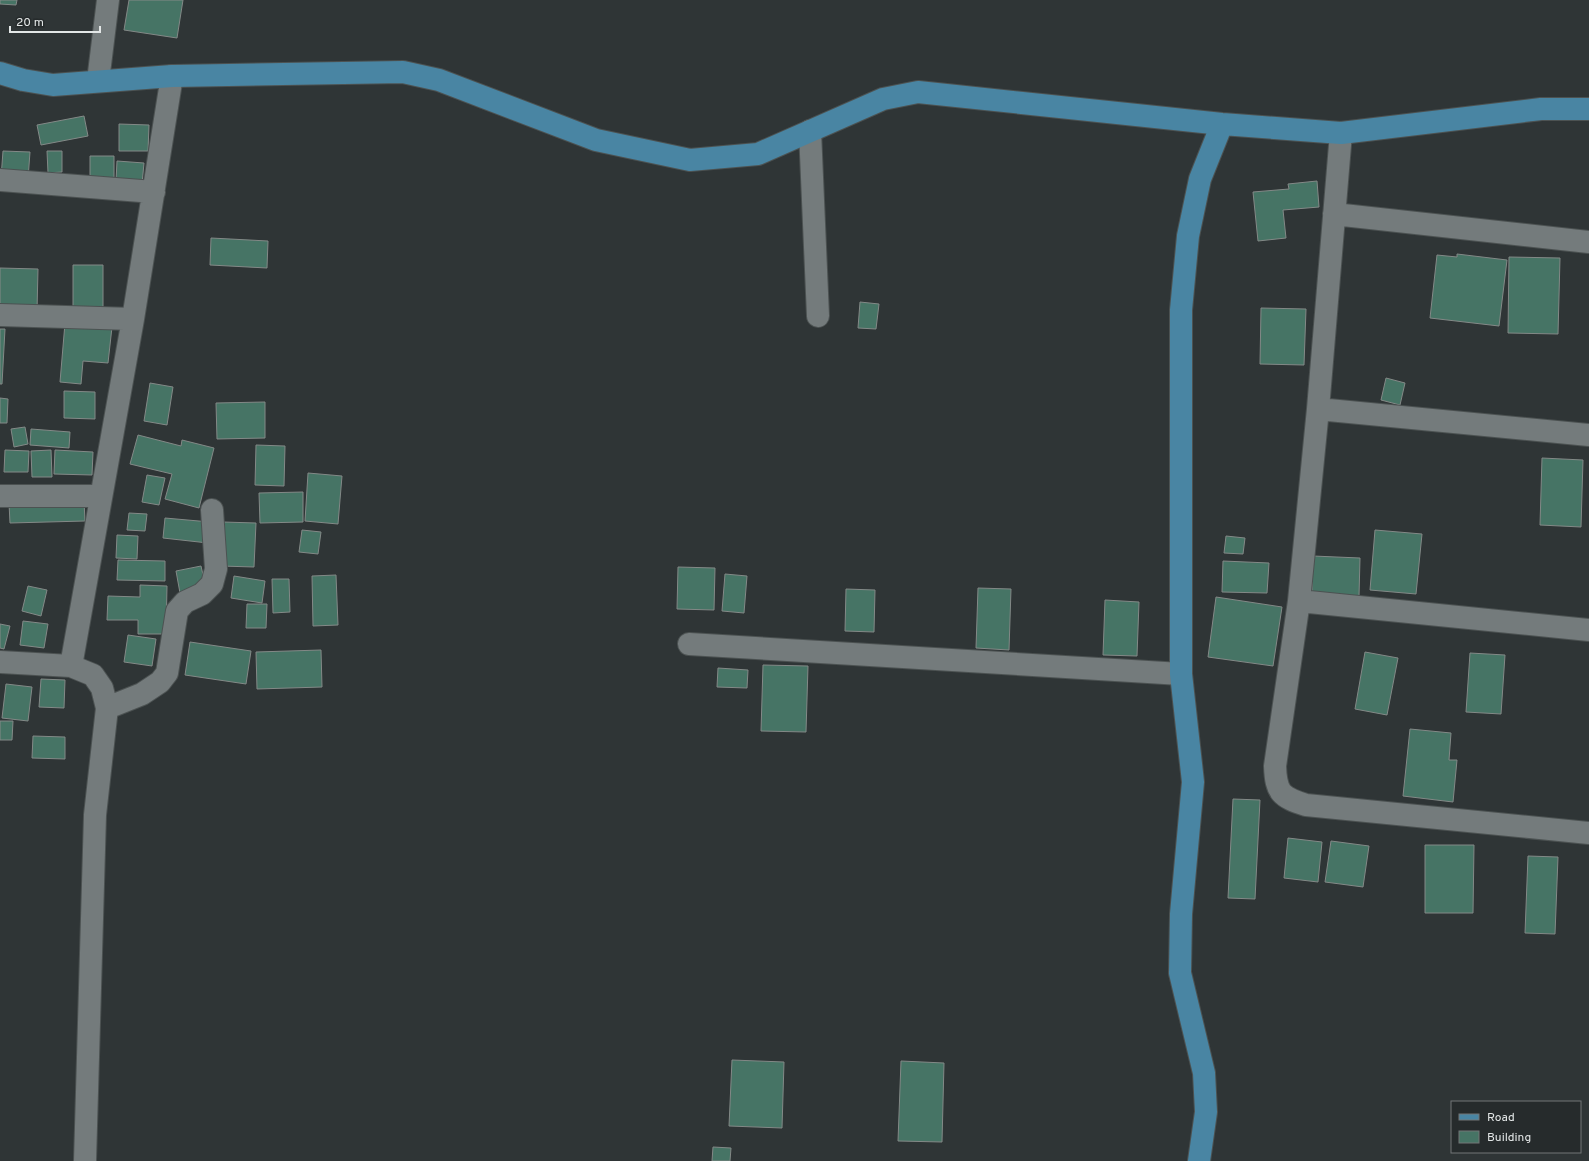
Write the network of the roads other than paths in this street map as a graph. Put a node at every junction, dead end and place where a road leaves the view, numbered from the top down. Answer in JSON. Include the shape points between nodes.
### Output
{"nodes":[{"id":1,"x":108,"y":0,"type":"edge"},
{"id":2,"x":0,"y":73,"type":"edge"},
{"id":3,"x":98,"y":81,"type":"junction"},
{"id":4,"x":170,"y":83,"type":"junction"},
{"id":5,"x":1589,"y":109,"type":"edge"},
{"id":6,"x":1222,"y":124,"type":"junction"},
{"id":7,"x":810,"y":131,"type":"junction"},
{"id":8,"x":1340,"y":141,"type":"junction"},
{"id":9,"x":0,"y":180,"type":"edge"},
{"id":10,"x":154,"y":192,"type":"junction"},
{"id":11,"x":1334,"y":214,"type":"junction"},
{"id":12,"x":1589,"y":242,"type":"edge"},
{"id":13,"x":0,"y":315,"type":"edge"},
{"id":14,"x":818,"y":316,"type":"dead end"},
{"id":15,"x":133,"y":319,"type":"junction"},
{"id":16,"x":1318,"y":409,"type":"junction"},
{"id":17,"x":1589,"y":435,"type":"edge"},
{"id":18,"x":0,"y":496,"type":"edge"},
{"id":19,"x":101,"y":496,"type":"junction"},
{"id":20,"x":212,"y":510,"type":"dead end"},
{"id":21,"x":1299,"y":601,"type":"junction"},
{"id":22,"x":1589,"y":630,"type":"edge"},
{"id":23,"x":689,"y":644,"type":"dead end"},
{"id":24,"x":0,"y":662,"type":"edge"},
{"id":25,"x":71,"y":666,"type":"junction"},
{"id":26,"x":1181,"y":674,"type":"junction"},
{"id":27,"x":107,"y":708,"type":"junction"},
{"id":28,"x":1589,"y":833,"type":"edge"},
{"id":29,"x":86,"y":1161,"type":"edge"},
{"id":30,"x":1200,"y":1161,"type":"edge"}],
"edges":[{"from":1,"to":3,"type":"street"},
{"from":2,"to":3,"type":"main road","via":[[53,85]]},
{"from":3,"to":4,"type":"main road"},
{"from":4,"to":7,"type":"main road","via":[[403,72],[439,80],[596,140],[690,160],[758,154]]},
{"from":4,"to":10,"type":"street"},
{"from":5,"to":8,"type":"main road","via":[[1541,109]]},
{"from":6,"to":7,"type":"main road","via":[[918,92],[883,99]]},
{"from":6,"to":8,"type":"main road"},
{"from":6,"to":26,"type":"main road","via":[[1200,179],[1188,236],[1181,310]]},
{"from":7,"to":14,"type":"street"},
{"from":8,"to":11,"type":"street"},
{"from":9,"to":10,"type":"street"},
{"from":10,"to":15,"type":"street"},
{"from":11,"to":12,"type":"street"},
{"from":11,"to":16,"type":"street"},
{"from":13,"to":15,"type":"street"},
{"from":15,"to":19,"type":"street"},
{"from":16,"to":17,"type":"street"},
{"from":16,"to":21,"type":"street"},
{"from":18,"to":19,"type":"street"},
{"from":19,"to":25,"type":"street"},
{"from":20,"to":27,"type":"street","via":[[216,569],[212,584],[202,594],[185,602],[177,611],[167,673],[160,682],[142,694]]},
{"from":21,"to":22,"type":"street"},
{"from":21,"to":28,"type":"street","via":[[1275,766],[1276,783],[1286,798],[1306,805]]},
{"from":23,"to":26,"type":"street"},
{"from":24,"to":25,"type":"street"},
{"from":25,"to":27,"type":"street","via":[[93,675],[102,688]]},
{"from":26,"to":30,"type":"main road","via":[[1193,782],[1181,914],[1180,973],[1204,1073],[1206,1112]]},
{"from":27,"to":29,"type":"street","via":[[95,815]]}]}
